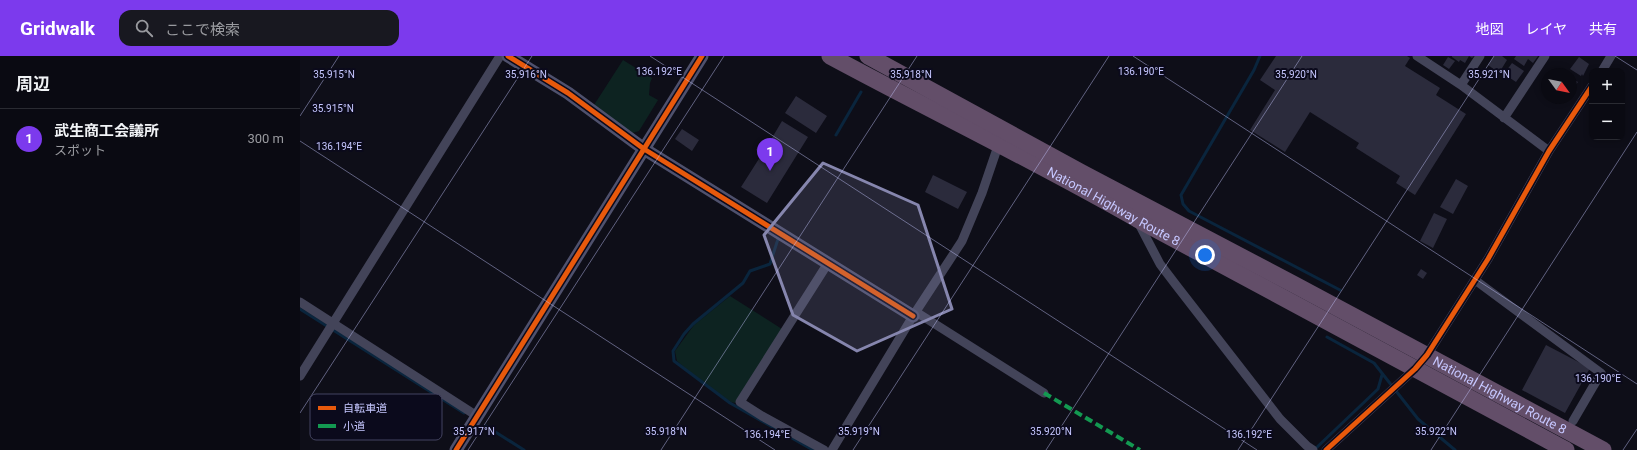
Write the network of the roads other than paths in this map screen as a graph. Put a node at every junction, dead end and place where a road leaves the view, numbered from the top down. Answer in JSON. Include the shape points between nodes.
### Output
{"nodes":[{"id":1,"x":500,"y":56,"type":"edge"},
{"id":2,"x":508,"y":56,"type":"edge"},
{"id":3,"x":702,"y":56,"type":"edge"},
{"id":4,"x":830,"y":56,"type":"edge"},
{"id":5,"x":868,"y":56,"type":"edge"},
{"id":6,"x":1417,"y":56,"type":"edge"},
{"id":7,"x":1480,"y":56,"type":"edge"},
{"id":8,"x":1544,"y":56,"type":"edge"},
{"id":9,"x":1611,"y":56,"type":"edge"},
{"id":10,"x":1604,"y":68,"type":"edge"},
{"id":11,"x":1461,"y":85,"type":"junction"},
{"id":12,"x":1589,"y":91,"type":"edge"},
{"id":13,"x":1504,"y":118,"type":"junction"},
{"id":14,"x":999,"y":143,"type":"junction"},
{"id":15,"x":644,"y":149,"type":"junction"},
{"id":16,"x":1549,"y":151,"type":"junction"},
{"id":17,"x":1137,"y":219,"type":"junction"},
{"id":18,"x":828,"y":263,"type":"junction"},
{"id":19,"x":1475,"y":280,"type":"junction"},
{"id":20,"x":300,"y":302,"type":"edge"},
{"id":21,"x":915,"y":314,"type":"junction"},
{"id":22,"x":334,"y":323,"type":"junction"},
{"id":23,"x":1427,"y":356,"type":"junction"},
{"id":24,"x":1415,"y":369,"type":"junction"},
{"id":25,"x":300,"y":376,"type":"edge"},
{"id":26,"x":1044,"y":393,"type":"dead end"},
{"id":27,"x":477,"y":416,"type":"junction"},
{"id":28,"x":1573,"y":421,"type":"dead end"},
{"id":29,"x":1560,"y":449,"type":"edge"},
{"id":30,"x":456,"y":450,"type":"edge"},
{"id":31,"x":824,"y":450,"type":"edge"},
{"id":32,"x":832,"y":450,"type":"edge"},
{"id":33,"x":1312,"y":450,"type":"edge"},
{"id":34,"x":1326,"y":450,"type":"edge"},
{"id":35,"x":1603,"y":450,"type":"edge"}],
"edges":[{"from":1,"to":22,"type":"street"},
{"from":2,"to":15,"type":"street","via":[[568,93]]},
{"from":3,"to":15,"type":"street"},
{"from":4,"to":14,"type":"highway","name":"National Highway Route 8"},
{"from":5,"to":23,"type":"highway","name":"National Highway Route 8","via":[[1089,177]]},
{"from":6,"to":11,"type":"street"},
{"from":7,"to":11,"type":"street"},
{"from":8,"to":13,"type":"street"},
{"from":9,"to":10,"type":"street"},
{"from":11,"to":13,"type":"street"},
{"from":12,"to":16,"type":"street"},
{"from":13,"to":16,"type":"street"},
{"from":14,"to":17,"type":"highway","name":"National Highway Route 8"},
{"from":14,"to":21,"type":"street","via":[[962,241]]},
{"from":15,"to":18,"type":"street"},
{"from":15,"to":27,"type":"street"},
{"from":16,"to":19,"type":"street"},
{"from":17,"to":24,"type":"highway","name":"National Highway Route 8"},
{"from":17,"to":33,"type":"street","via":[[1160,264],[1280,419]]},
{"from":18,"to":21,"type":"street"},
{"from":18,"to":31,"type":"street","via":[[740,402]]},
{"from":19,"to":23,"type":"street"},
{"from":19,"to":28,"type":"street","via":[[1601,373]]},
{"from":20,"to":22,"type":"street"},
{"from":21,"to":26,"type":"street"},
{"from":21,"to":32,"type":"street"},
{"from":22,"to":25,"type":"street"},
{"from":22,"to":27,"type":"street"},
{"from":23,"to":24,"type":"street"},
{"from":23,"to":35,"type":"highway","name":"National Highway Route 8"},
{"from":24,"to":29,"type":"highway","name":"National Highway Route 8"},
{"from":24,"to":34,"type":"street"},
{"from":27,"to":30,"type":"street"}]}
